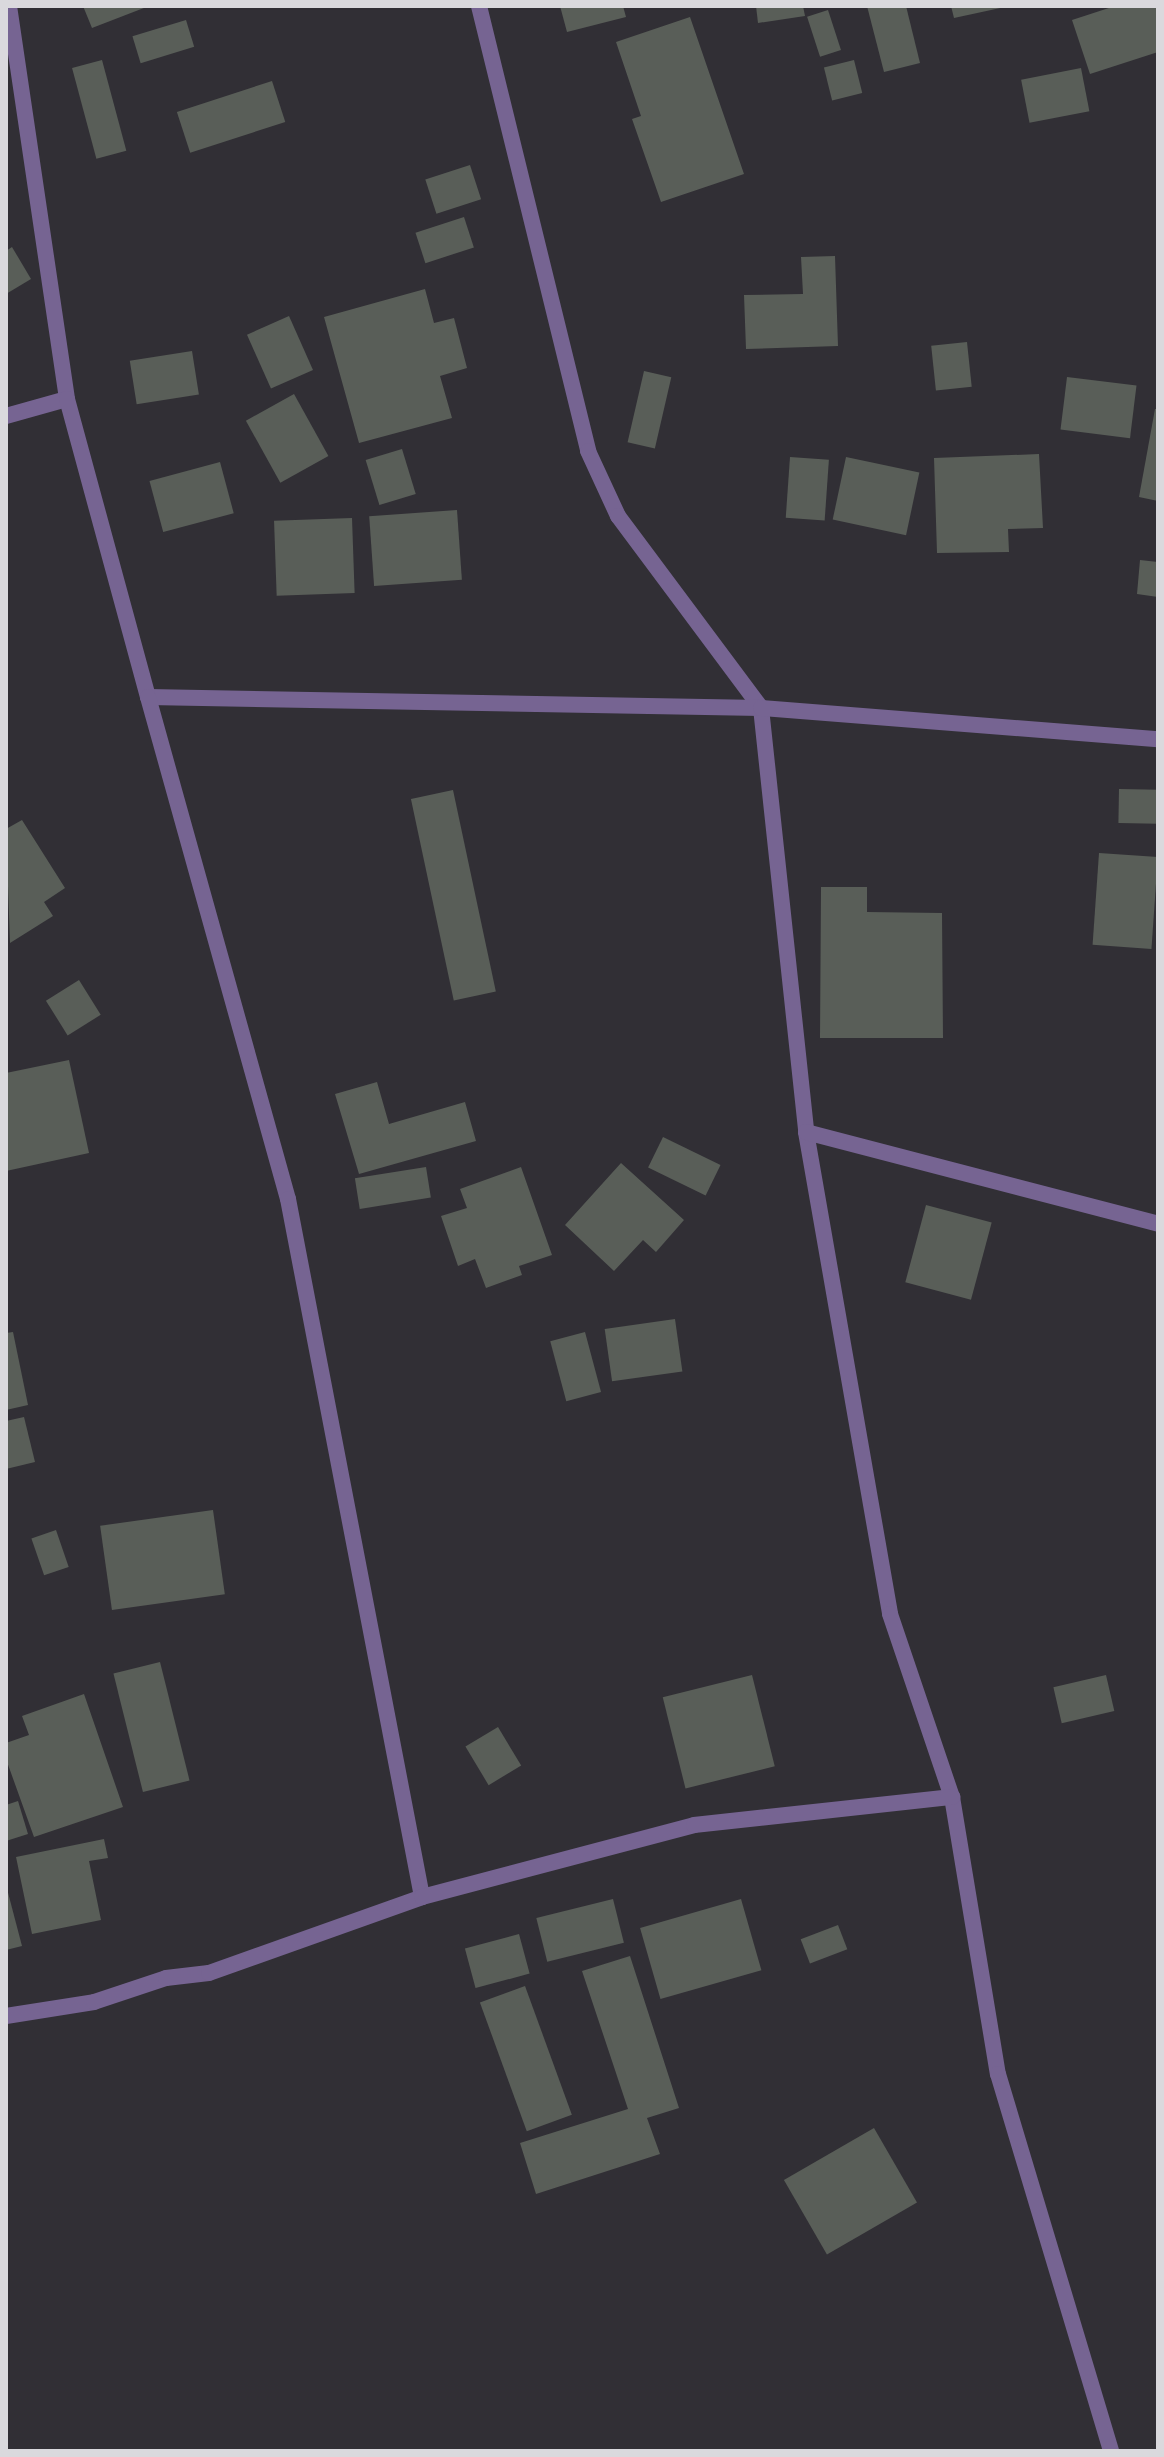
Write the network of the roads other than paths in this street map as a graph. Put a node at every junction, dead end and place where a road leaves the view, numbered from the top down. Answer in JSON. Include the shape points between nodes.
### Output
{"nodes":[{"id":1,"x":9,"y":6,"type":"edge"},
{"id":2,"x":479,"y":6,"type":"edge"},
{"id":3,"x":67,"y":399,"type":"junction"},
{"id":4,"x":6,"y":416,"type":"edge"},
{"id":5,"x":148,"y":697,"type":"junction"},
{"id":6,"x":761,"y":708,"type":"junction"},
{"id":7,"x":1158,"y":739,"type":"edge"},
{"id":8,"x":806,"y":1132,"type":"junction"},
{"id":9,"x":1158,"y":1224,"type":"edge"},
{"id":10,"x":952,"y":1797,"type":"junction"},
{"id":11,"x":422,"y":1897,"type":"junction"},
{"id":12,"x":6,"y":2016,"type":"edge"},
{"id":13,"x":1111,"y":2451,"type":"edge"}],
"edges":[{"from":1,"to":3,"type":"street"},
{"from":2,"to":6,"type":"street","via":[[588,451],[618,516]]},
{"from":3,"to":4,"type":"street"},
{"from":3,"to":5,"type":"street"},
{"from":5,"to":6,"type":"street"},
{"from":5,"to":11,"type":"street","via":[[288,1199]]},
{"from":6,"to":7,"type":"street"},
{"from":6,"to":8,"type":"street"},
{"from":8,"to":9,"type":"street"},
{"from":8,"to":10,"type":"street","via":[[890,1614]]},
{"from":10,"to":11,"type":"street","via":[[694,1825]]},
{"from":10,"to":13,"type":"street","via":[[998,2074]]},
{"from":11,"to":12,"type":"street","via":[[209,1973],[166,1978],[94,2002]]}]}
